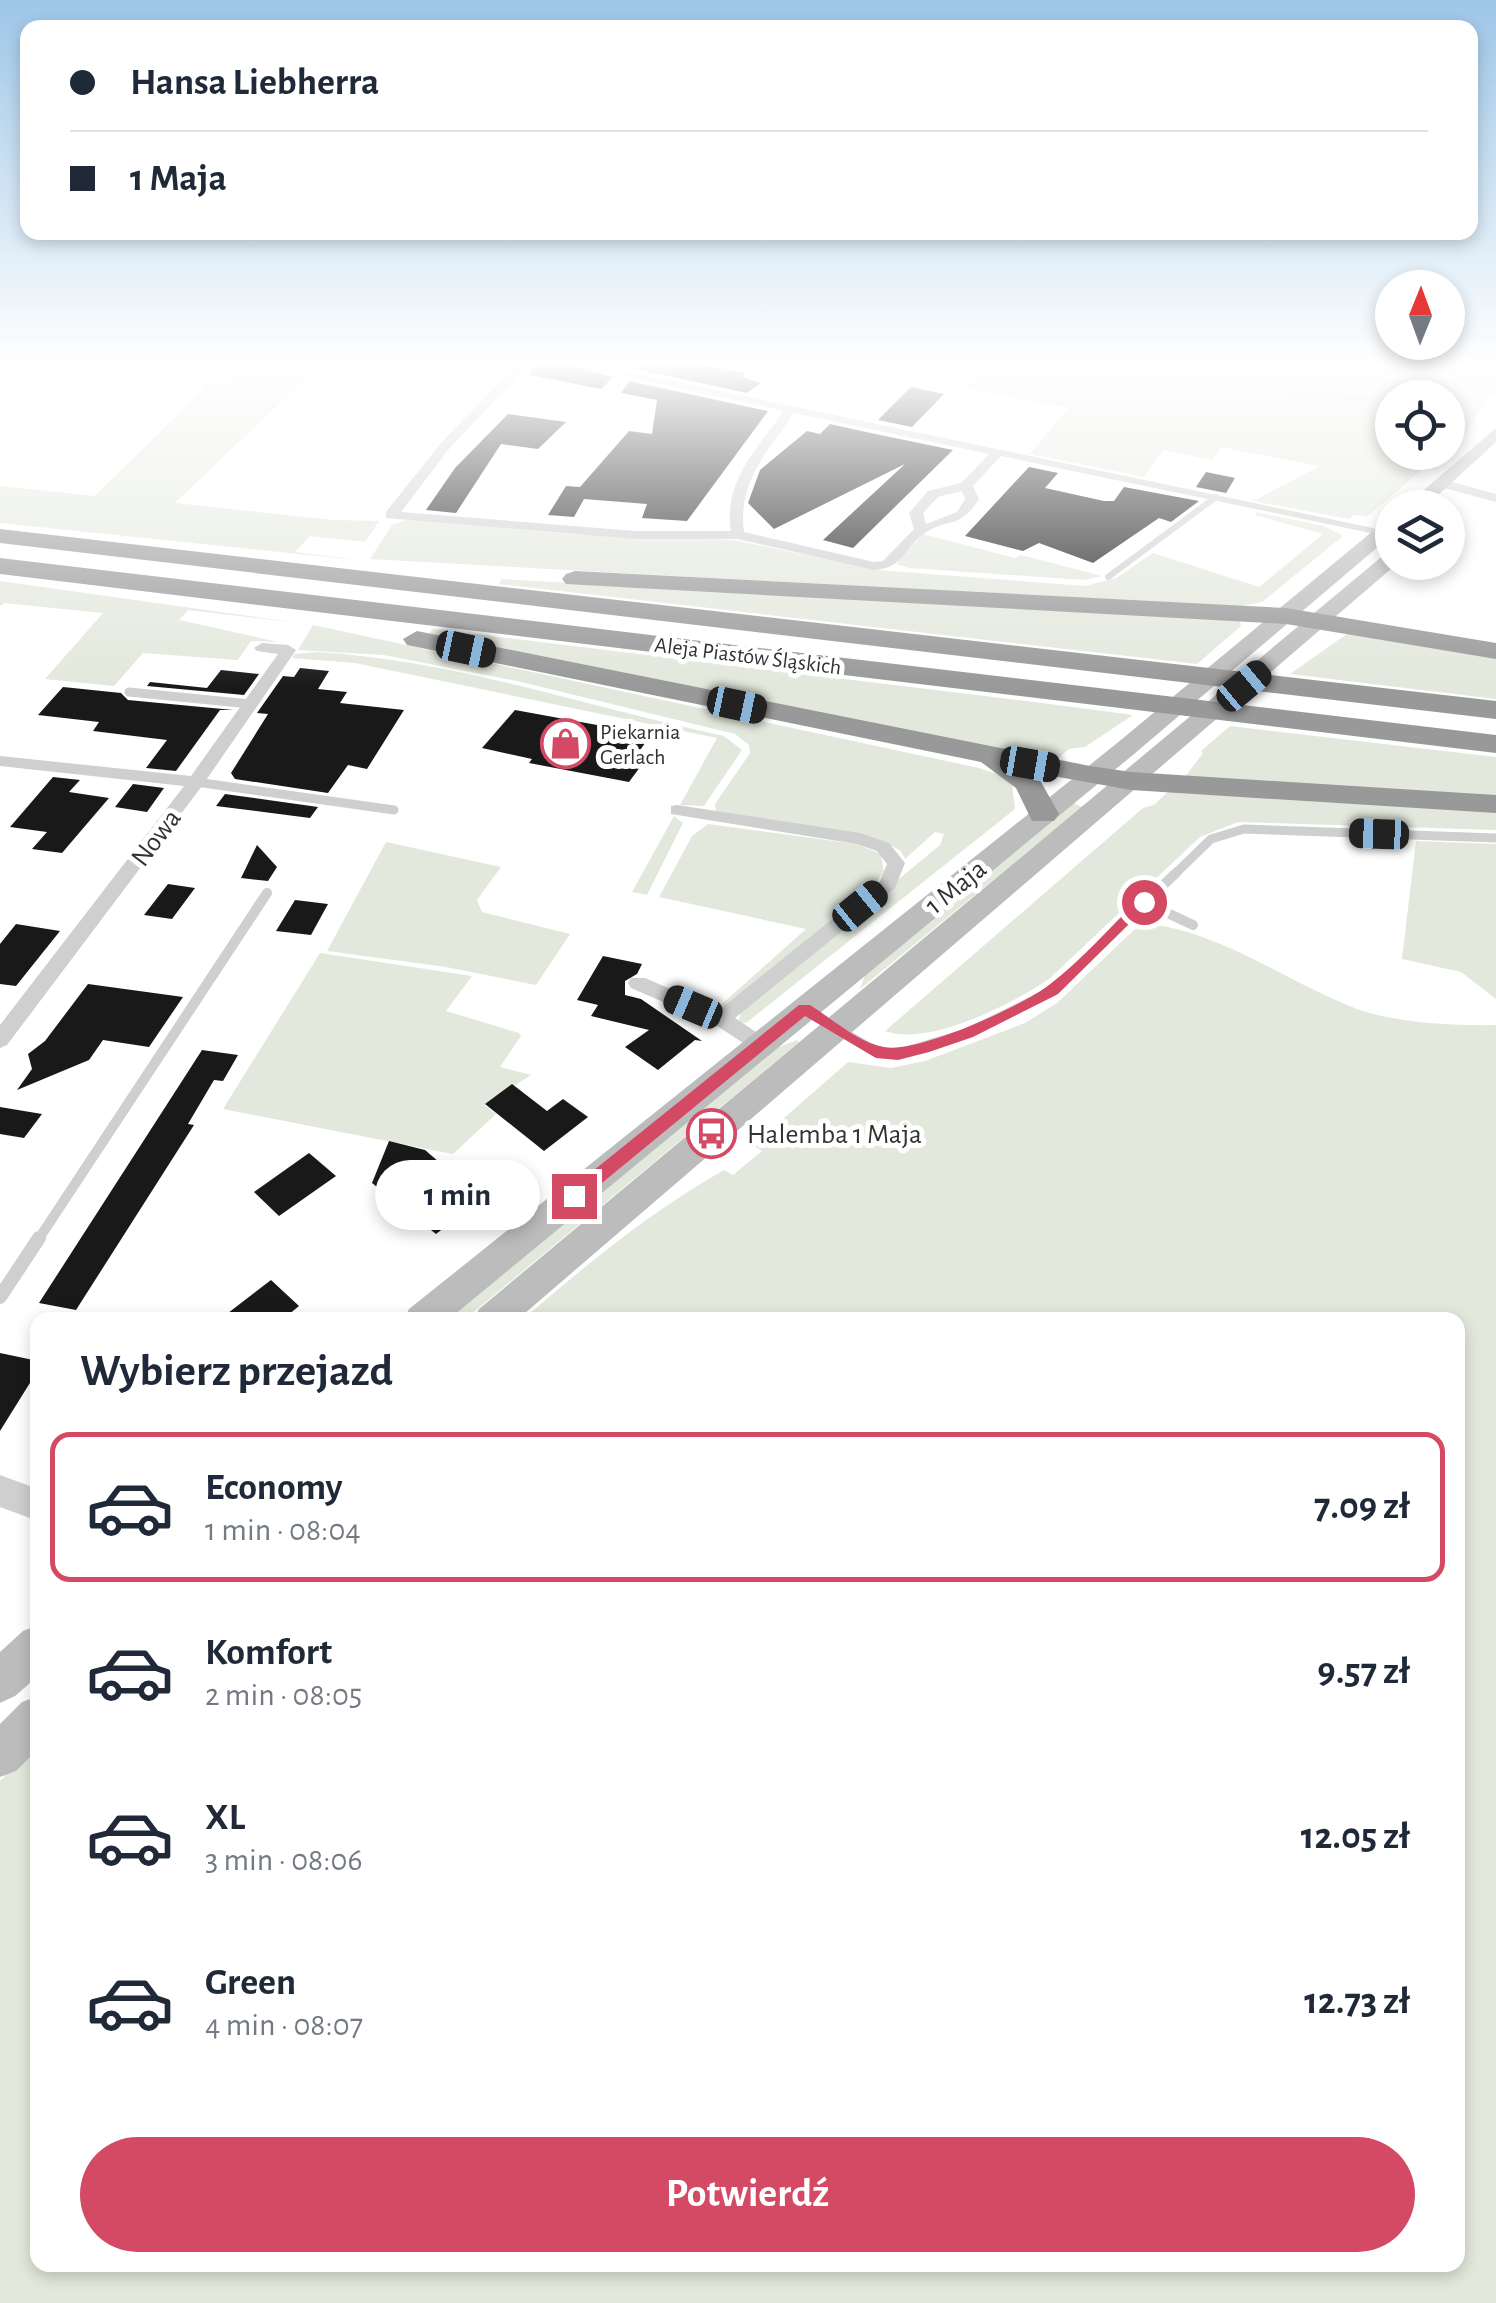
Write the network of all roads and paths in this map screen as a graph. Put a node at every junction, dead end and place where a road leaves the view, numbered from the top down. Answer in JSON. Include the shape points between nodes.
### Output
{"nodes":[{"id":1,"x":425,"y":471,"type":"edge"},
{"id":2,"x":747,"y":471,"type":"edge"},
{"id":3,"x":979,"y":471,"type":"edge"},
{"id":4,"x":1095,"y":471,"type":"edge"},
{"id":5,"x":1454,"y":471,"type":"edge"},
{"id":6,"x":1482,"y":471,"type":"edge"},
{"id":7,"x":1441,"y":483,"type":"junction"},
{"id":8,"x":966,"y":486,"type":"junction"},
{"id":9,"x":1466,"y":488,"type":"junction"},
{"id":10,"x":1433,"y":490,"type":"edge"},
{"id":11,"x":1216,"y":497,"type":"junction"},
{"id":12,"x":1496,"y":498,"type":"edge"},
{"id":13,"x":1375,"y":525,"type":"edge"},
{"id":14,"x":921,"y":530,"type":"junction"},
{"id":15,"x":738,"y":535,"type":"junction"},
{"id":16,"x":0,"y":536,"type":"edge"},
{"id":17,"x":1375,"y":540,"type":"edge"},
{"id":18,"x":142,"y":553,"type":"junction"},
{"id":19,"x":0,"y":566,"type":"edge"},
{"id":20,"x":1375,"y":573,"type":"edge"},
{"id":21,"x":1108,"y":576,"type":"dead end"},
{"id":22,"x":119,"y":580,"type":"junction"},
{"id":23,"x":1354,"y":592,"type":"junction"},
{"id":24,"x":1286,"y":616,"type":"junction"},
{"id":25,"x":1322,"y":620,"type":"junction"},
{"id":26,"x":1421,"y":638,"type":"junction"},
{"id":27,"x":262,"y":648,"type":"dead end"},
{"id":28,"x":1496,"y":650,"type":"edge"},
{"id":29,"x":129,"y":692,"type":"dead end"},
{"id":30,"x":250,"y":704,"type":"junction"},
{"id":31,"x":1496,"y":710,"type":"edge"},
{"id":32,"x":1496,"y":744,"type":"edge"},
{"id":33,"x":974,"y":754,"type":"junction"},
{"id":34,"x":0,"y":761,"type":"edge"},
{"id":35,"x":1090,"y":775,"type":"junction"},
{"id":36,"x":1131,"y":781,"type":"junction"},
{"id":37,"x":196,"y":782,"type":"junction"},
{"id":38,"x":1496,"y":804,"type":"edge"},
{"id":39,"x":394,"y":810,"type":"dead end"},
{"id":40,"x":677,"y":810,"type":"dead end"},
{"id":41,"x":1044,"y":814,"type":"junction"},
{"id":42,"x":1496,"y":838,"type":"edge"},
{"id":43,"x":268,"y":893,"type":"dead end"},
{"id":44,"x":1144,"y":902,"type":"junction"},
{"id":45,"x":1192,"y":925,"type":"dead end"},
{"id":46,"x":638,"y":982,"type":"dead end"},
{"id":47,"x":804,"y":1009,"type":"junction"},
{"id":48,"x":721,"y":1019,"type":"junction"},
{"id":49,"x":835,"y":1028,"type":"junction"},
{"id":50,"x":0,"y":1040,"type":"edge"},
{"id":51,"x":760,"y":1045,"type":"junction"},
{"id":52,"x":0,"y":1297,"type":"edge"},
{"id":53,"x":432,"y":1312,"type":"edge"},
{"id":54,"x":501,"y":1312,"type":"edge"},
{"id":55,"x":0,"y":1491,"type":"edge"},
{"id":56,"x":30,"y":1502,"type":"edge"},
{"id":57,"x":30,"y":1653,"type":"edge"},
{"id":58,"x":0,"y":1681,"type":"edge"},
{"id":59,"x":30,"y":1726,"type":"edge"},
{"id":60,"x":0,"y":1756,"type":"edge"}],
"edges":[{"from":1,"to":15,"type":"street","via":[[390,515],[618,534]]},
{"from":2,"to":15,"type":"street","via":[[733,516]]},
{"from":3,"to":8,"type":"street"},
{"from":4,"to":11,"type":"street"},
{"from":5,"to":7,"type":"main road"},
{"from":6,"to":9,"type":"main road"},
{"from":7,"to":9,"type":"street"},
{"from":7,"to":10,"type":"main road"},
{"from":8,"to":14,"type":"street","via":[[972,499],[962,515]]},
{"from":8,"to":14,"type":"street","via":[[926,498],[916,513]]},
{"from":9,"to":12,"type":"street"},
{"from":11,"to":13,"type":"street"},
{"from":11,"to":21,"type":"lane"},
{"from":14,"to":15,"type":"street","via":[[887,564],[874,566]]},
{"from":16,"to":18,"type":"highway","name":"Aleja Piastów Śląskich"},
{"from":17,"to":24,"type":"main road","name":"1 Maja"},
{"from":18,"to":24,"type":"highway"},
{"from":18,"to":31,"type":"highway","name":"Aleja Piastów Śląskich"},
{"from":19,"to":22,"type":"highway","name":"Aleja Piastów Śląskich"},
{"from":20,"to":23,"type":"main road","name":"1 Maja"},
{"from":22,"to":32,"type":"highway","name":"Aleja Piastów Śląskich"},
{"from":22,"to":33,"type":"highway"},
{"from":23,"to":25,"type":"main road","name":"1 Maja"},
{"from":23,"to":26,"type":"highway","via":[[1375,616]]},
{"from":24,"to":25,"type":"highway"},
{"from":24,"to":35,"type":"main road","name":"1 Maja"},
{"from":25,"to":26,"type":"highway"},
{"from":25,"to":36,"type":"main road","name":"1 Maja"},
{"from":26,"to":28,"type":"highway"},
{"from":27,"to":30,"type":"street","name":"Nowa","via":[[288,650]]},
{"from":29,"to":30,"type":"lane"},
{"from":30,"to":37,"type":"street","name":"Nowa"},
{"from":33,"to":35,"type":"highway"},
{"from":33,"to":41,"type":"highway","via":[[1032,783]]},
{"from":34,"to":37,"type":"street"},
{"from":35,"to":36,"type":"highway"},
{"from":35,"to":41,"type":"main road","name":"1 Maja"},
{"from":36,"to":38,"type":"highway"},
{"from":36,"to":49,"type":"main road","name":"1 Maja"},
{"from":37,"to":39,"type":"lane"},
{"from":37,"to":50,"type":"street","name":"Nowa"},
{"from":40,"to":48,"type":"street","via":[[860,839],[882,847],[896,862],[888,884]]},
{"from":41,"to":47,"type":"main road","name":"1 Maja"},
{"from":42,"to":44,"type":"lane","via":[[1244,829],[1210,840]]},
{"from":43,"to":52,"type":"lane"},
{"from":44,"to":45,"type":"lane"},
{"from":44,"to":49,"type":"lane","via":[[1053,991],[968,1033],[898,1054],[876,1052]]},
{"from":46,"to":48,"type":"street"},
{"from":47,"to":49,"type":"lane"},
{"from":47,"to":51,"type":"main road","name":"1 Maja"},
{"from":48,"to":51,"type":"street"},
{"from":49,"to":54,"type":"main road","name":"1 Maja"},
{"from":51,"to":53,"type":"main road","name":"1 Maja"},
{"from":55,"to":56,"type":"street"},
{"from":57,"to":58,"type":"main road"},
{"from":59,"to":60,"type":"main road"}]}
